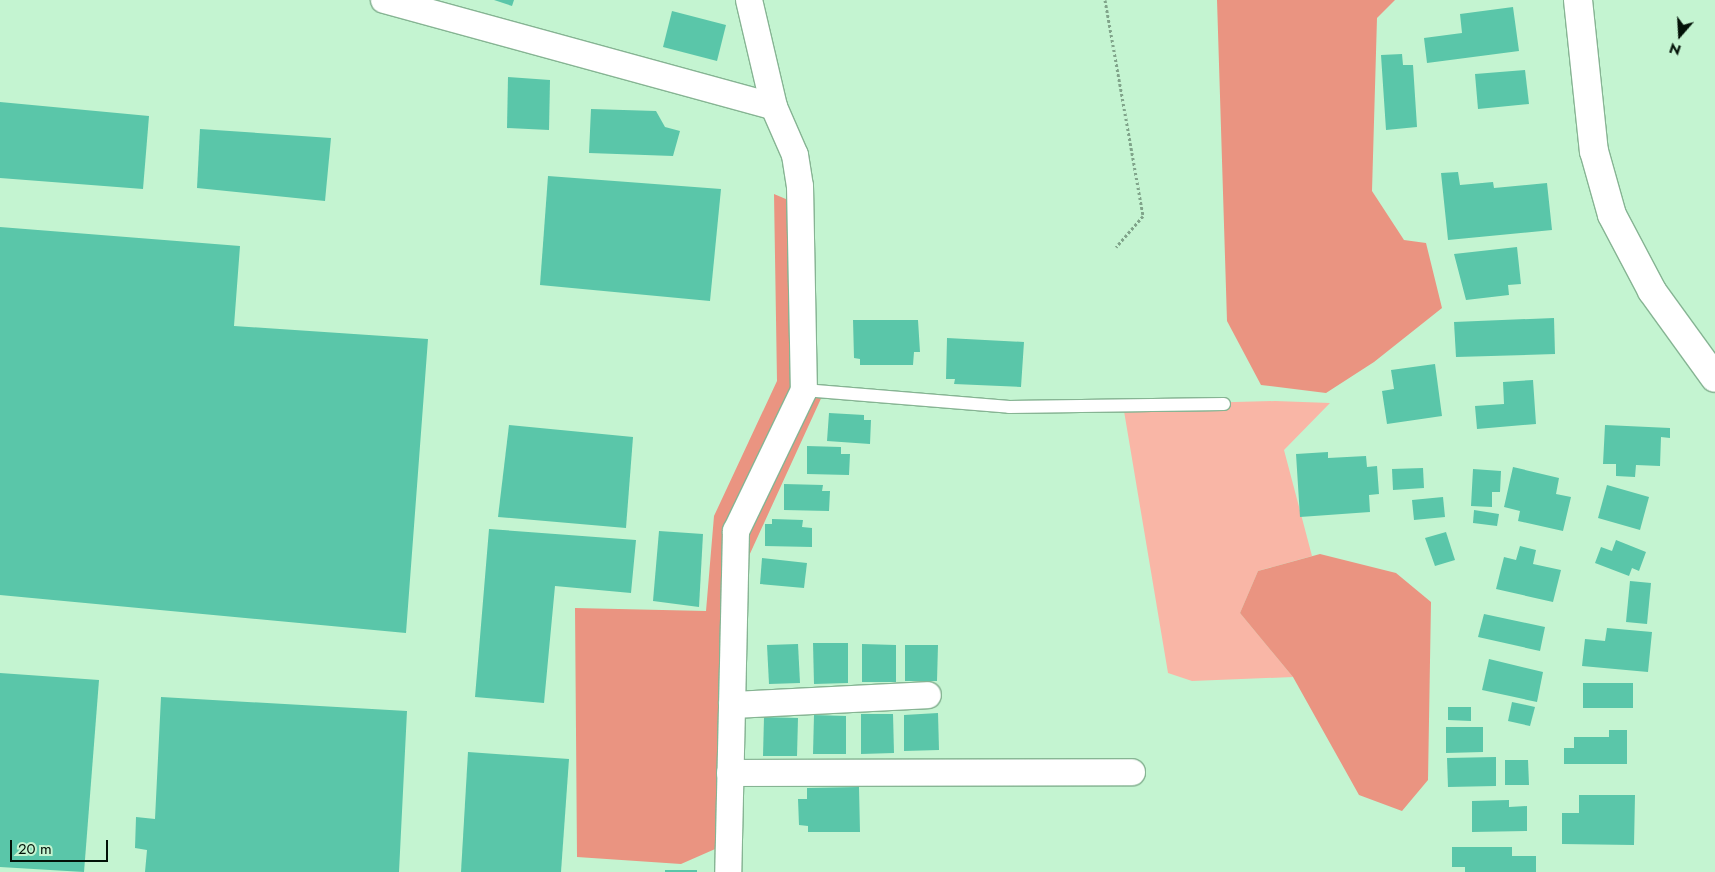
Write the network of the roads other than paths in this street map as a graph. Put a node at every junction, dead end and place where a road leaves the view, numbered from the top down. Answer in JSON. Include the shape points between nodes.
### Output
{"nodes":[{"id":1,"x":384,"y":0,"type":"edge"},
{"id":2,"x":749,"y":0,"type":"edge"},
{"id":3,"x":1578,"y":0,"type":"edge"},
{"id":4,"x":774,"y":107,"type":"junction"},
{"id":5,"x":1715,"y":378,"type":"edge"},
{"id":6,"x":804,"y":390,"type":"junction"},
{"id":7,"x":1224,"y":404,"type":"dead end"},
{"id":8,"x":928,"y":695,"type":"dead end"},
{"id":9,"x":732,"y":705,"type":"junction"},
{"id":10,"x":1132,"y":772,"type":"dead end"},
{"id":11,"x":730,"y":773,"type":"junction"},
{"id":12,"x":728,"y":872,"type":"edge"}],
"edges":[{"from":1,"to":4,"type":"street"},
{"from":2,"to":4,"type":"street"},
{"from":3,"to":5,"type":"street","via":[[1594,151],[1612,216],[1652,291]]},
{"from":4,"to":6,"type":"street","via":[[795,155],[800,186]]},
{"from":6,"to":7,"type":"lane","via":[[1009,407]]},
{"from":6,"to":9,"type":"street","via":[[736,531]]},
{"from":8,"to":9,"type":"street"},
{"from":9,"to":11,"type":"street"},
{"from":10,"to":11,"type":"street"},
{"from":11,"to":12,"type":"street"}]}
